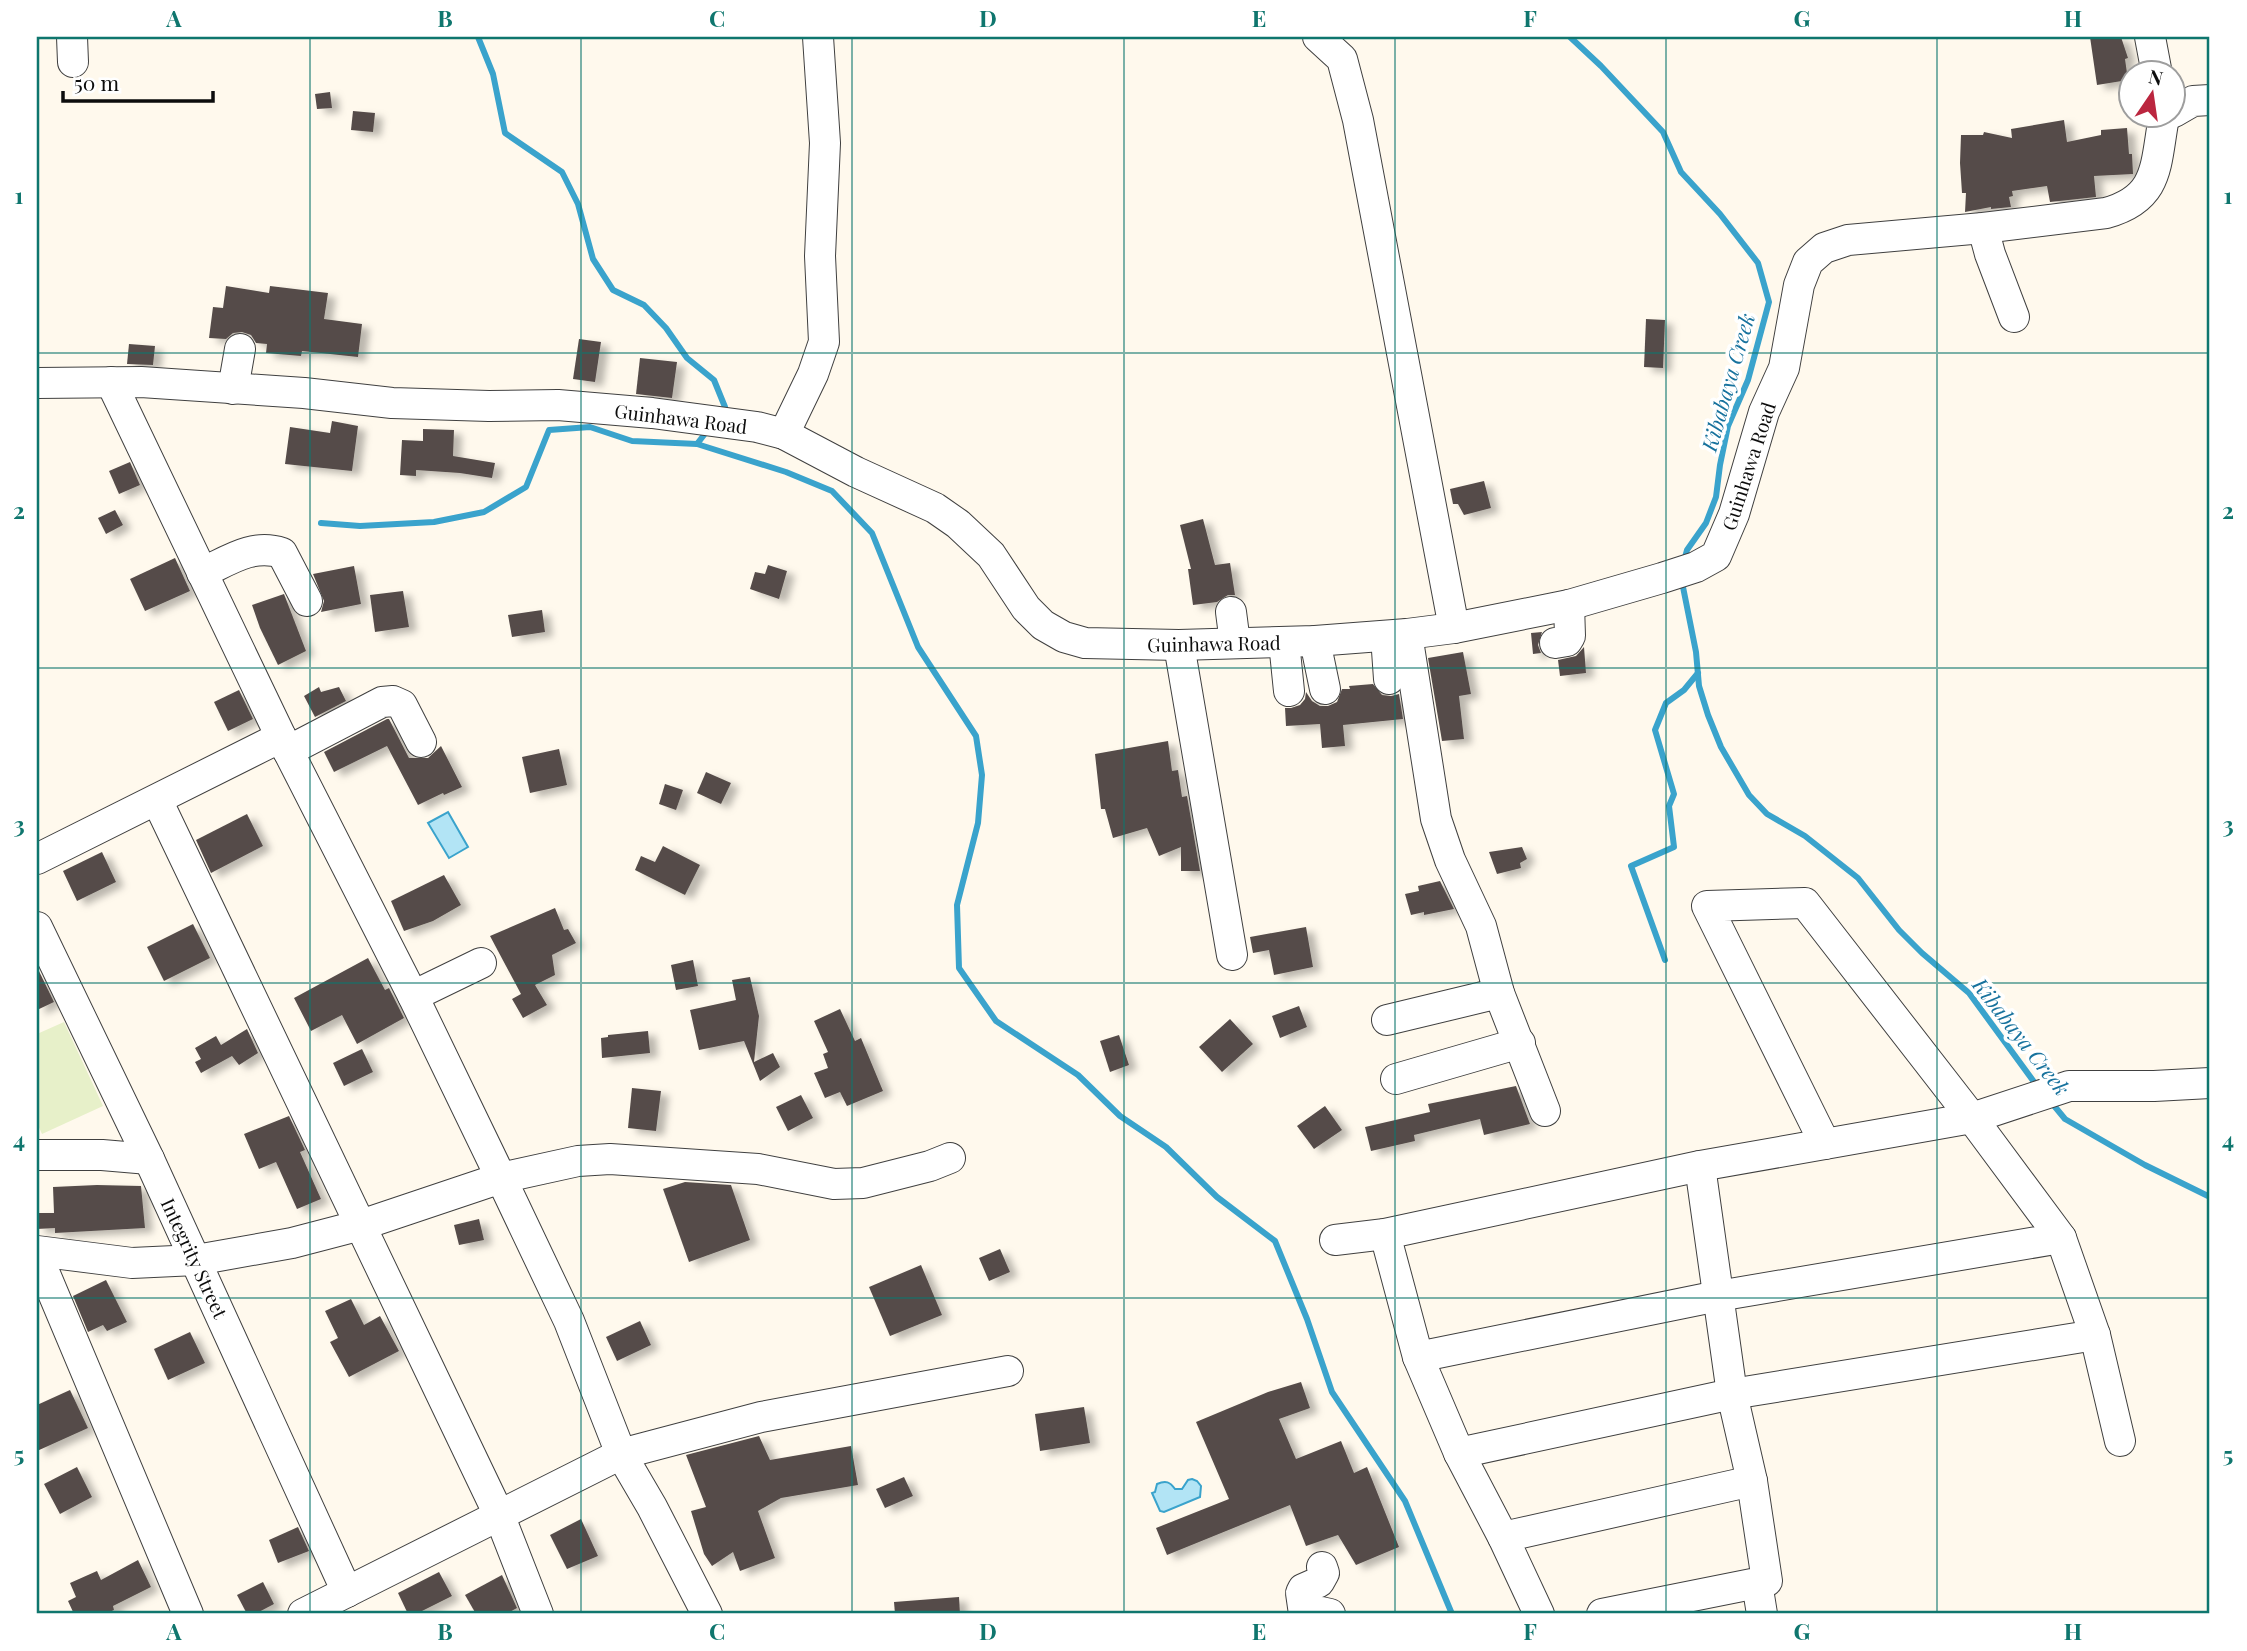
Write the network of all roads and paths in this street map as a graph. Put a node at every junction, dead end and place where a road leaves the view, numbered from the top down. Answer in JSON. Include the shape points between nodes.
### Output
{"nodes":[{"id":1,"x":818,"y":37,"type":"edge"},
{"id":2,"x":1318,"y":37,"type":"edge"},
{"id":3,"x":2150,"y":37,"type":"edge"},
{"id":4,"x":2154,"y":60,"type":"edge"},
{"id":5,"x":2210,"y":100,"type":"edge"},
{"id":6,"x":2188,"y":104,"type":"edge"},
{"id":7,"x":2163,"y":130,"type":"edge"},
{"id":8,"x":1983,"y":228,"type":"junction"},
{"id":9,"x":2014,"y":317,"type":"dead end"},
{"id":10,"x":240,"y":349,"type":"dead end"},
{"id":11,"x":111,"y":382,"type":"junction"},
{"id":12,"x":37,"y":383,"type":"edge"},
{"id":13,"x":233,"y":389,"type":"junction"},
{"id":14,"x":784,"y":434,"type":"junction"},
{"id":15,"x":202,"y":573,"type":"junction"},
{"id":16,"x":307,"y":601,"type":"dead end"},
{"id":17,"x":1569,"y":605,"type":"junction"},
{"id":18,"x":1231,"y":612,"type":"dead end"},
{"id":19,"x":1454,"y":628,"type":"junction"},
{"id":20,"x":1397,"y":635,"type":"junction"},
{"id":21,"x":1315,"y":641,"type":"junction"},
{"id":22,"x":1284,"y":642,"type":"junction"},
{"id":23,"x":1235,"y":643,"type":"junction"},
{"id":24,"x":1555,"y":643,"type":"dead end"},
{"id":25,"x":1179,"y":645,"type":"junction"},
{"id":26,"x":1389,"y":679,"type":"dead end"},
{"id":27,"x":1325,"y":689,"type":"dead end"},
{"id":28,"x":1289,"y":691,"type":"dead end"},
{"id":29,"x":421,"y":742,"type":"dead end"},
{"id":30,"x":284,"y":744,"type":"junction"},
{"id":31,"x":157,"y":800,"type":"junction"},
{"id":32,"x":37,"y":859,"type":"edge"},
{"id":33,"x":37,"y":927,"type":"edge"},
{"id":34,"x":1232,"y":955,"type":"dead end"},
{"id":35,"x":481,"y":963,"type":"dead end"},
{"id":36,"x":1499,"y":993,"type":"junction"},
{"id":37,"x":413,"y":996,"type":"junction"},
{"id":38,"x":1387,"y":1020,"type":"dead end"},
{"id":39,"x":1520,"y":1043,"type":"junction"},
{"id":40,"x":1396,"y":1079,"type":"dead end"},
{"id":41,"x":2210,"y":1083,"type":"edge"},
{"id":42,"x":1545,"y":1111,"type":"dead end"},
{"id":43,"x":1972,"y":1118,"type":"junction"},
{"id":44,"x":1825,"y":1144,"type":"junction"},
{"id":45,"x":37,"y":1155,"type":"edge"},
{"id":46,"x":149,"y":1158,"type":"junction"},
{"id":47,"x":950,"y":1158,"type":"dead end"},
{"id":48,"x":1700,"y":1166,"type":"junction"},
{"id":49,"x":501,"y":1178,"type":"junction"},
{"id":50,"x":361,"y":1225,"type":"junction"},
{"id":51,"x":1385,"y":1234,"type":"junction"},
{"id":52,"x":2060,"y":1238,"type":"junction"},
{"id":53,"x":1335,"y":1240,"type":"dead end"},
{"id":54,"x":37,"y":1253,"type":"edge"},
{"id":55,"x":196,"y":1260,"type":"junction"},
{"id":56,"x":1718,"y":1296,"type":"junction"},
{"id":57,"x":2095,"y":1335,"type":"junction"},
{"id":58,"x":1418,"y":1357,"type":"junction"},
{"id":59,"x":1008,"y":1370,"type":"dead end"},
{"id":60,"x":1732,"y":1394,"type":"junction"},
{"id":61,"x":2120,"y":1441,"type":"dead end"},
{"id":62,"x":1459,"y":1453,"type":"junction"},
{"id":63,"x":621,"y":1454,"type":"junction"},
{"id":64,"x":1752,"y":1481,"type":"junction"},
{"id":65,"x":500,"y":1517,"type":"junction"},
{"id":66,"x":1503,"y":1537,"type":"junction"},
{"id":67,"x":1322,"y":1567,"type":"dead end"},
{"id":68,"x":1757,"y":1583,"type":"junction"},
{"id":69,"x":347,"y":1592,"type":"junction"},
{"id":70,"x":188,"y":1614,"type":"edge"},
{"id":71,"x":303,"y":1614,"type":"edge"},
{"id":72,"x":538,"y":1614,"type":"edge"},
{"id":73,"x":707,"y":1614,"type":"edge"},
{"id":74,"x":1304,"y":1614,"type":"edge"},
{"id":75,"x":1312,"y":1614,"type":"edge"},
{"id":76,"x":1330,"y":1614,"type":"edge"},
{"id":77,"x":1539,"y":1614,"type":"edge"},
{"id":78,"x":1602,"y":1614,"type":"edge"},
{"id":79,"x":1762,"y":1614,"type":"edge"}],
"edges":[{"from":1,"to":14,"type":"street","via":[[825,143],[820,256],[824,342]]},
{"from":2,"to":19,"type":"street","via":[[1342,59],[1358,120]]},
{"from":3,"to":4,"type":"street"},
{"from":5,"to":6,"type":"street","name":"Guinhawa Road"},
{"from":7,"to":8,"type":"street","name":"Guinhawa Road","via":[[2148,187],[2124,208]]},
{"from":8,"to":9,"type":"street"},
{"from":8,"to":17,"type":"street","name":"Guinhawa Road","via":[[1848,240],[1824,248],[1808,262],[1799,285],[1784,368],[1764,412],[1731,525],[1716,556],[1696,567]]},
{"from":10,"to":13,"type":"street"},
{"from":11,"to":12,"type":"street","name":"Guinhawa Road"},
{"from":11,"to":13,"type":"street","name":"Guinhawa Road"},
{"from":11,"to":15,"type":"street"},
{"from":13,"to":14,"type":"street","name":"Guinhawa Road","via":[[392,403],[558,405],[726,422]]},
{"from":14,"to":25,"type":"street","name":"Guinhawa Road","via":[[916,498],[958,524],[991,555],[1026,608],[1064,637],[1085,643]]},
{"from":15,"to":16,"type":"street","via":[[245,552],[270,549],[282,553]]},
{"from":15,"to":30,"type":"street"},
{"from":17,"to":19,"type":"street","name":"Guinhawa Road"},
{"from":17,"to":24,"type":"street","via":[[1570,636]]},
{"from":18,"to":23,"type":"street"},
{"from":19,"to":20,"type":"street","name":"Guinhawa Road"},
{"from":20,"to":21,"type":"street","name":"Guinhawa Road"},
{"from":20,"to":26,"type":"street"},
{"from":20,"to":36,"type":"street","via":[[1436,819],[1480,926]]},
{"from":21,"to":22,"type":"street","name":"Guinhawa Road"},
{"from":21,"to":27,"type":"street"},
{"from":22,"to":23,"type":"street","name":"Guinhawa Road"},
{"from":22,"to":28,"type":"street"},
{"from":23,"to":25,"type":"street","name":"Guinhawa Road"},
{"from":25,"to":34,"type":"street"},
{"from":29,"to":30,"type":"street","via":[[402,705],[393,701]]},
{"from":30,"to":31,"type":"street"},
{"from":30,"to":37,"type":"street"},
{"from":31,"to":32,"type":"street"},
{"from":31,"to":50,"type":"street"},
{"from":33,"to":46,"type":"street","name":"Integrity Street"},
{"from":35,"to":37,"type":"street"},
{"from":36,"to":38,"type":"street"},
{"from":36,"to":39,"type":"street"},
{"from":37,"to":49,"type":"street"},
{"from":39,"to":40,"type":"street"},
{"from":39,"to":42,"type":"street"},
{"from":41,"to":43,"type":"street","via":[[2069,1086]]},
{"from":43,"to":44,"type":"street"},
{"from":43,"to":44,"type":"street","via":[[1805,903],[1707,906]]},
{"from":43,"to":52,"type":"street"},
{"from":44,"to":48,"type":"street"},
{"from":45,"to":46,"type":"street"},
{"from":46,"to":55,"type":"street","name":"Integrity Street"},
{"from":47,"to":49,"type":"street","via":[[863,1183],[834,1184],[758,1169],[610,1159],[578,1161]]},
{"from":48,"to":51,"type":"street"},
{"from":48,"to":56,"type":"street"},
{"from":49,"to":50,"type":"street"},
{"from":49,"to":63,"type":"street","via":[[569,1321]]},
{"from":50,"to":55,"type":"street"},
{"from":50,"to":65,"type":"street"},
{"from":51,"to":53,"type":"street"},
{"from":51,"to":58,"type":"street"},
{"from":52,"to":56,"type":"street"},
{"from":52,"to":57,"type":"street"},
{"from":54,"to":55,"type":"street","via":[[132,1263]]},
{"from":54,"to":70,"type":"street"},
{"from":55,"to":69,"type":"street","name":"Integrity Street"},
{"from":56,"to":58,"type":"street"},
{"from":56,"to":60,"type":"street"},
{"from":57,"to":60,"type":"street"},
{"from":57,"to":61,"type":"street"},
{"from":58,"to":62,"type":"street"},
{"from":59,"to":63,"type":"street","via":[[761,1416]]},
{"from":60,"to":62,"type":"street"},
{"from":60,"to":64,"type":"street"},
{"from":62,"to":66,"type":"street"},
{"from":63,"to":65,"type":"street"},
{"from":63,"to":73,"type":"street"},
{"from":64,"to":66,"type":"street"},
{"from":64,"to":68,"type":"street","via":[[1767,1581]]},
{"from":65,"to":69,"type":"street"},
{"from":65,"to":72,"type":"street"},
{"from":66,"to":77,"type":"street"},
{"from":67,"to":74,"type":"street","via":[[1319,1583],[1301,1592]]},
{"from":68,"to":78,"type":"street"},
{"from":68,"to":79,"type":"street"},
{"from":69,"to":71,"type":"street"},
{"from":75,"to":76,"type":"street"}]}
